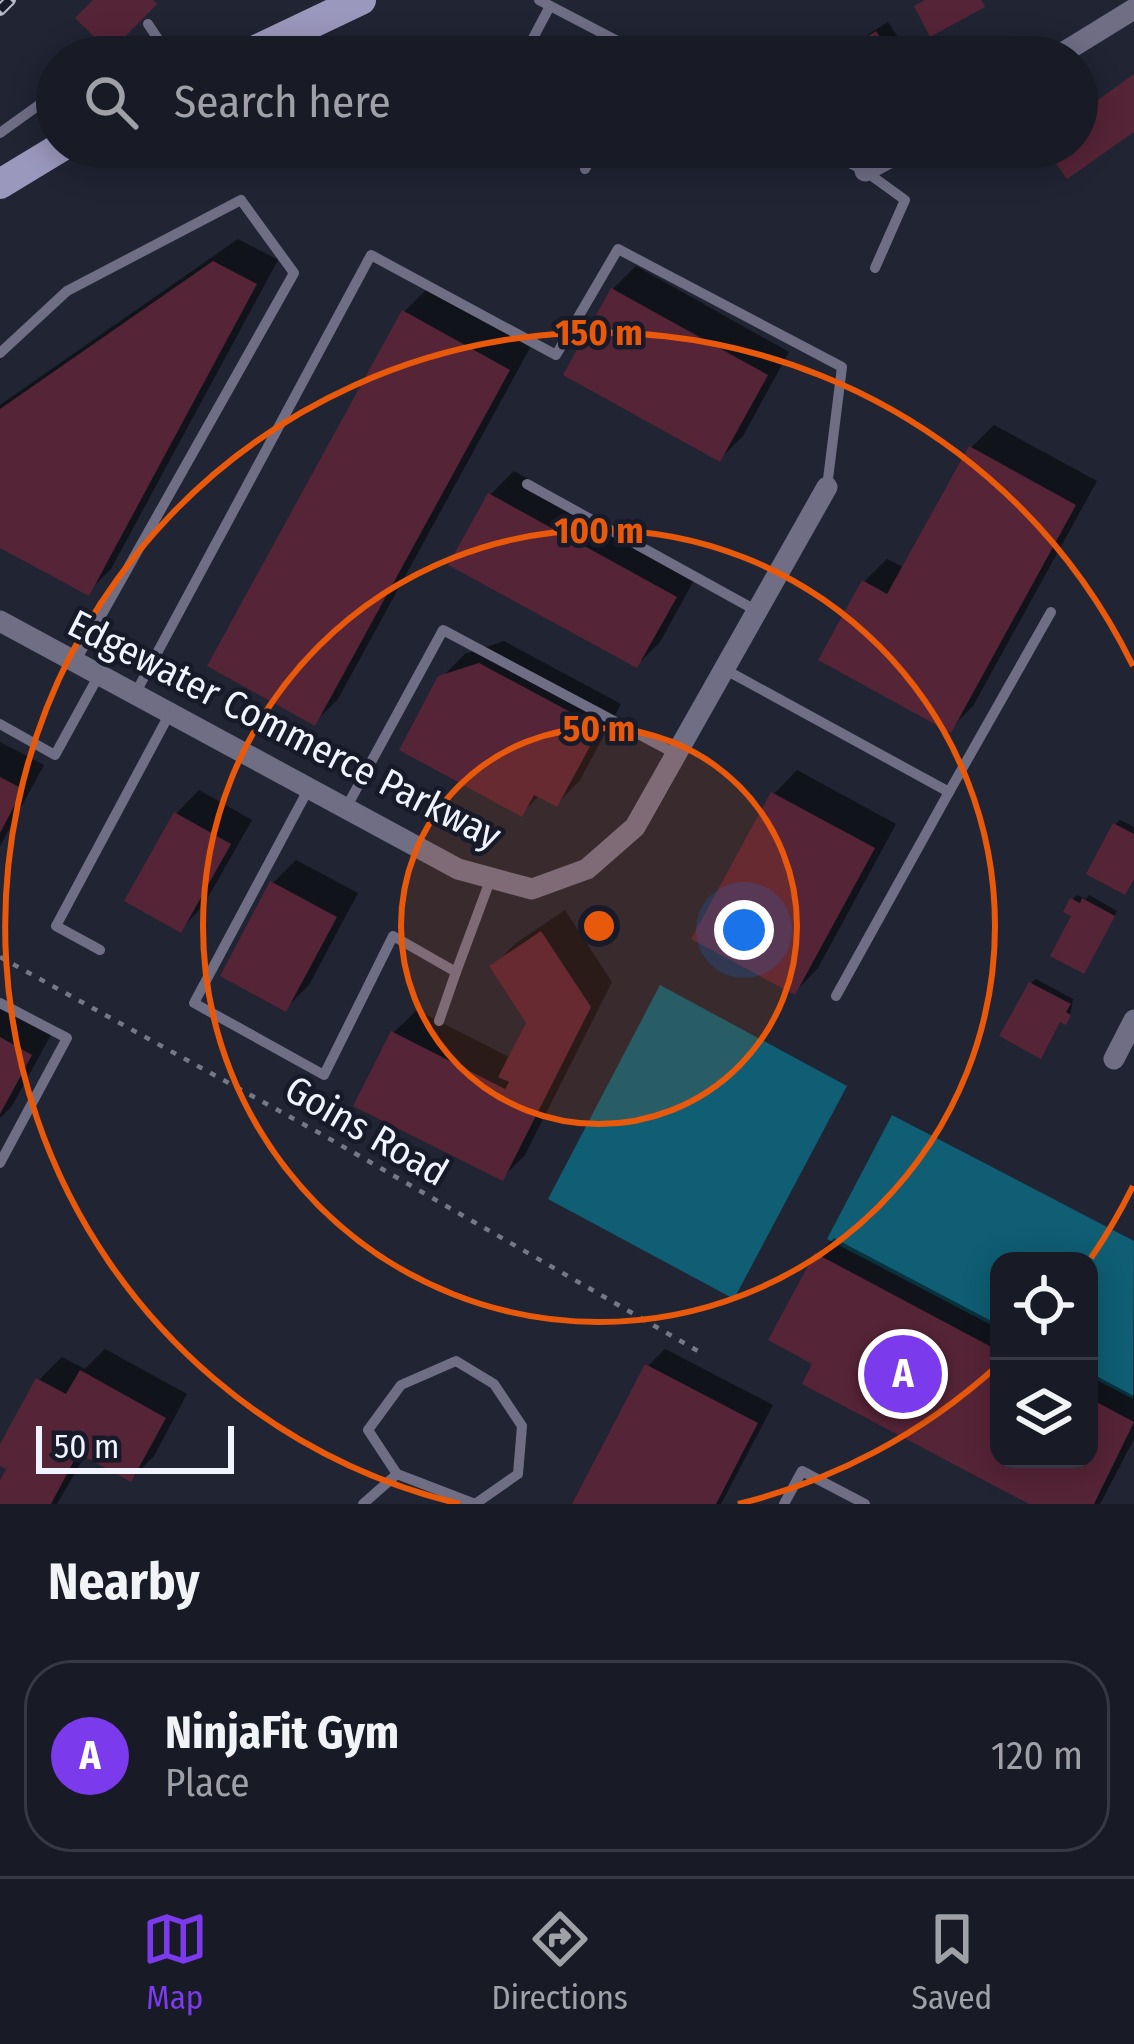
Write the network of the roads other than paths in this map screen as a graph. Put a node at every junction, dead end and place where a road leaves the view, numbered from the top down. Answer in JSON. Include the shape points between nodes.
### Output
{"nodes":[{"id":1,"x":361,"y":0,"type":"edge"},
{"id":2,"x":544,"y":3,"type":"edge"},
{"id":3,"x":1134,"y":9,"type":"edge"},
{"id":4,"x":148,"y":24,"type":"dead end"},
{"id":5,"x":156,"y":36,"type":"edge"},
{"id":6,"x":285,"y":36,"type":"edge"},
{"id":7,"x":532,"y":36,"type":"edge"},
{"id":8,"x":607,"y":36,"type":"edge"},
{"id":9,"x":1090,"y":36,"type":"edge"},
{"id":10,"x":36,"y":107,"type":"edge"},
{"id":11,"x":0,"y":133,"type":"edge"},
{"id":12,"x":36,"y":162,"type":"edge"},
{"id":13,"x":860,"y":168,"type":"edge"},
{"id":14,"x":871,"y":168,"type":"edge"},
{"id":15,"x":866,"y":171,"type":"junction"},
{"id":16,"x":0,"y":184,"type":"edge"},
{"id":17,"x":875,"y":268,"type":"dead end"},
{"id":18,"x":0,"y":352,"type":"edge"},
{"id":19,"x":527,"y":484,"type":"dead end"},
{"id":20,"x":826,"y":488,"type":"joint"},
{"id":21,"x":757,"y":610,"type":"junction"},
{"id":22,"x":1051,"y":611,"type":"dead end"},
{"id":23,"x":0,"y":621,"type":"edge"},
{"id":24,"x":75,"y":662,"type":"junction"},
{"id":25,"x":724,"y":669,"type":"junction"},
{"id":26,"x":99,"y":675,"type":"junction"},
{"id":27,"x":135,"y":694,"type":"junction"},
{"id":28,"x":170,"y":713,"type":"junction"},
{"id":29,"x":0,"y":724,"type":"edge"},
{"id":30,"x":676,"y":754,"type":"junction"},
{"id":31,"x":309,"y":788,"type":"junction"},
{"id":32,"x":949,"y":793,"type":"junction"},
{"id":33,"x":346,"y":808,"type":"junction"},
{"id":34,"x":491,"y":878,"type":"junction"},
{"id":35,"x":100,"y":950,"type":"dead end"},
{"id":36,"x":456,"y":972,"type":"junction"},
{"id":37,"x":836,"y":996,"type":"dead end"},
{"id":38,"x":0,"y":1003,"type":"edge"},
{"id":39,"x":1134,"y":1020,"type":"edge"},
{"id":40,"x":439,"y":1021,"type":"dead end"},
{"id":41,"x":1114,"y":1059,"type":"dead end"},
{"id":42,"x":0,"y":1162,"type":"edge"},
{"id":43,"x":397,"y":1474,"type":"junction"},
{"id":44,"x":363,"y":1504,"type":"edge"},
{"id":45,"x":784,"y":1504,"type":"edge"},
{"id":46,"x":865,"y":1504,"type":"edge"}],
"edges":[{"from":1,"to":6,"type":"main road"},
{"from":2,"to":7,"type":"lane"},
{"from":2,"to":8,"type":"lane"},
{"from":3,"to":9,"type":"street"},
{"from":4,"to":5,"type":"lane"},
{"from":10,"to":11,"type":"lane"},
{"from":12,"to":16,"type":"main road"},
{"from":13,"to":15,"type":"lane"},
{"from":14,"to":15,"type":"street"},
{"from":15,"to":17,"type":"lane","via":[[905,200]]},
{"from":18,"to":24,"type":"lane","via":[[67,291],[242,200],[294,273]]},
{"from":19,"to":21,"type":"lane"},
{"from":20,"to":21,"type":"street","name":"Edgewater Commerce Parkway"},
{"from":20,"to":27,"type":"lane","via":[[842,367],[618,249],[556,355],[371,255]]},
{"from":21,"to":25,"type":"street","name":"Edgewater Commerce Parkway"},
{"from":22,"to":32,"type":"lane"},
{"from":23,"to":24,"type":"street","name":"Edgewater Commerce Parkway"},
{"from":24,"to":26,"type":"street","name":"Edgewater Commerce Parkway"},
{"from":25,"to":30,"type":"street","name":"Edgewater Commerce Parkway"},
{"from":25,"to":32,"type":"lane"},
{"from":26,"to":27,"type":"street","name":"Edgewater Commerce Parkway"},
{"from":26,"to":29,"type":"lane","via":[[55,755]]},
{"from":27,"to":28,"type":"street","name":"Edgewater Commerce Parkway"},
{"from":28,"to":31,"type":"street","name":"Edgewater Commerce Parkway"},
{"from":28,"to":35,"type":"lane","via":[[56,926]]},
{"from":30,"to":33,"type":"lane","via":[[443,630]]},
{"from":30,"to":34,"type":"street","name":"Edgewater Commerce Parkway","via":[[635,826],[587,869],[532,889]]},
{"from":31,"to":33,"type":"street","name":"Edgewater Commerce Parkway"},
{"from":31,"to":36,"type":"lane","via":[[194,1004],[324,1075],[393,936]]},
{"from":32,"to":37,"type":"lane"},
{"from":33,"to":34,"type":"street","name":"Edgewater Commerce Parkway","via":[[458,869]]},
{"from":34,"to":36,"type":"lane"},
{"from":36,"to":40,"type":"lane"},
{"from":38,"to":42,"type":"lane","via":[[67,1038]]},
{"from":39,"to":41,"type":"street"},
{"from":43,"to":43,"type":"lane","via":[[368,1430],[401,1384],[456,1361],[494,1384],[522,1426],[518,1474],[475,1504]]},
{"from":43,"to":44,"type":"lane"},
{"from":45,"to":46,"type":"lane","via":[[802,1471]]}]}
